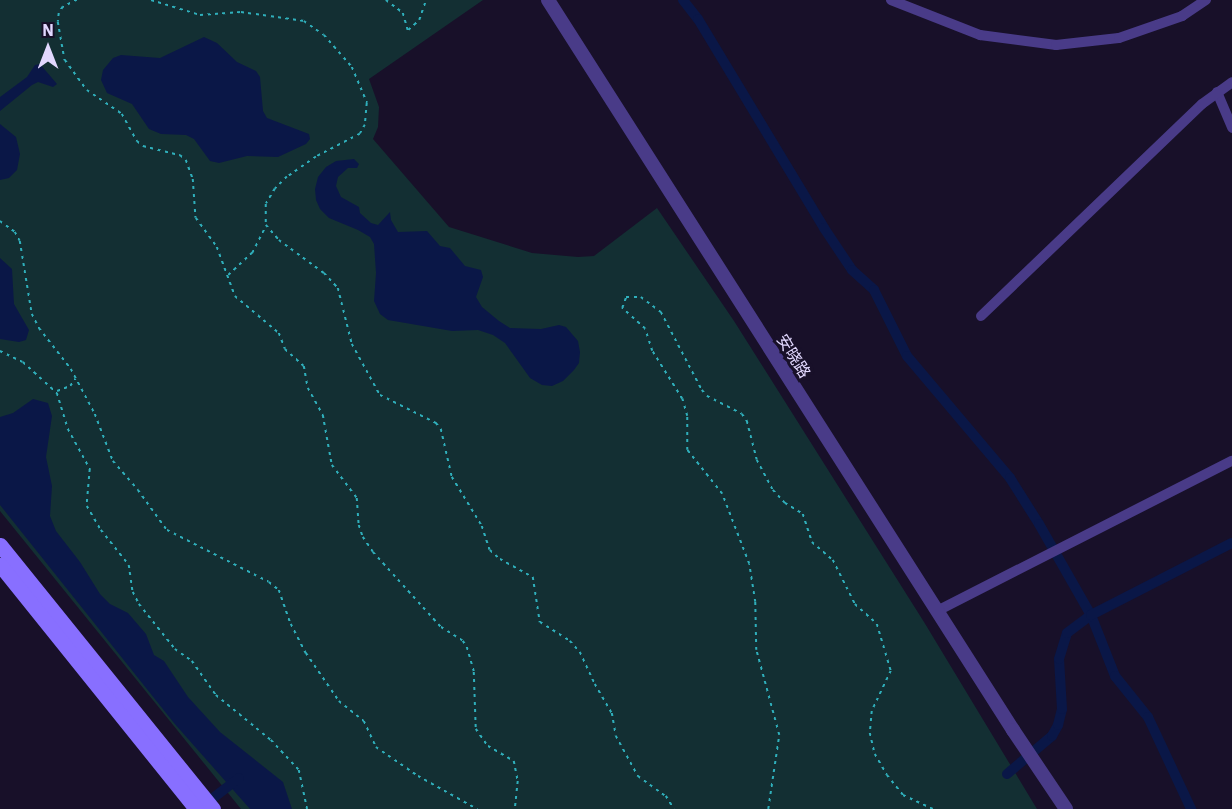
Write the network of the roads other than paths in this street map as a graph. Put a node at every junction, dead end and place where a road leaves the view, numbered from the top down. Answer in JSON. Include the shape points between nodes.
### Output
{"nodes":[{"id":1,"x":548,"y":0,"type":"edge"},
{"id":2,"x":891,"y":0,"type":"edge"},
{"id":3,"x":1206,"y":0,"type":"edge"},
{"id":4,"x":1232,"y":82,"type":"edge"},
{"id":5,"x":1217,"y":92,"type":"junction"},
{"id":6,"x":1232,"y":128,"type":"edge"},
{"id":7,"x":981,"y":316,"type":"dead end"},
{"id":8,"x":1232,"y":461,"type":"edge"},
{"id":9,"x":0,"y":545,"type":"edge"},
{"id":10,"x":0,"y":565,"type":"edge"},
{"id":11,"x":937,"y":611,"type":"junction"},
{"id":12,"x":189,"y":790,"type":"junction"},
{"id":13,"x":196,"y":809,"type":"edge"},
{"id":14,"x":213,"y":809,"type":"edge"},
{"id":15,"x":1066,"y":809,"type":"edge"}],
"edges":[{"from":1,"to":11,"type":"street","name":"安晓路"},
{"from":2,"to":3,"type":"street","via":[[980,35],[1056,45],[1119,38],[1182,15]]},
{"from":4,"to":5,"type":"street"},
{"from":5,"to":6,"type":"street"},
{"from":5,"to":7,"type":"street"},
{"from":8,"to":11,"type":"street"},
{"from":9,"to":12,"type":"main road"},
{"from":10,"to":12,"type":"main road"},
{"from":11,"to":15,"type":"street","name":"安晓路"},
{"from":12,"to":13,"type":"main road"},
{"from":12,"to":14,"type":"main road"}]}
